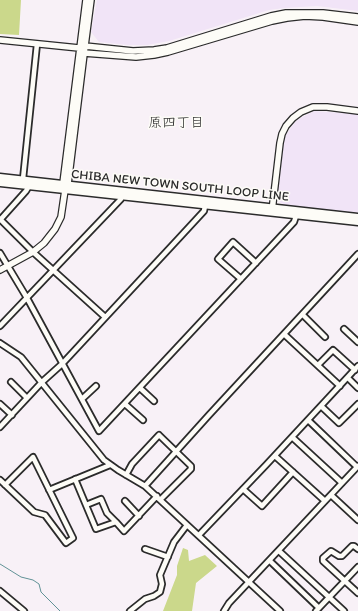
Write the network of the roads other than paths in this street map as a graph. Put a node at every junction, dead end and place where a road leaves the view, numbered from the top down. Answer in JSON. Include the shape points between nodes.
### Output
{"nodes":[{"id":1,"x":86,"y":0,"type":"edge"},
{"id":2,"x":91,"y":0,"type":"edge"},
{"id":3,"x":358,"y":17,"type":"edge"},
{"id":4,"x":358,"y":22,"type":"edge"},
{"id":5,"x":0,"y":40,"type":"edge"},
{"id":6,"x":37,"y":44,"type":"junction"},
{"id":7,"x":82,"y":49,"type":"junction"},
{"id":8,"x":358,"y":110,"type":"edge"},
{"id":9,"x":0,"y":177,"type":"edge"},
{"id":10,"x":23,"y":179,"type":"junction"},
{"id":11,"x":0,"y":182,"type":"edge"},
{"id":12,"x":29,"y":186,"type":"junction"},
{"id":13,"x":65,"y":186,"type":"junction"},
{"id":14,"x":121,"y":196,"type":"junction"},
{"id":15,"x":205,"y":206,"type":"junction"},
{"id":16,"x":272,"y":210,"type":"junction"},
{"id":17,"x":296,"y":216,"type":"junction"},
{"id":18,"x":358,"y":217,"type":"edge"},
{"id":19,"x":0,"y":220,"type":"edge"},
{"id":20,"x":358,"y":222,"type":"edge"},
{"id":21,"x":33,"y":252,"type":"junction"},
{"id":22,"x":0,"y":253,"type":"edge"},
{"id":23,"x":358,"y":254,"type":"edge"},
{"id":24,"x":256,"y":263,"type":"junction"},
{"id":25,"x":8,"y":266,"type":"junction"},
{"id":26,"x":0,"y":270,"type":"edge"},
{"id":27,"x":53,"y":271,"type":"junction"},
{"id":28,"x":241,"y":279,"type":"junction"},
{"id":29,"x":27,"y":298,"type":"junction"},
{"id":30,"x":303,"y":315,"type":"junction"},
{"id":31,"x":105,"y":317,"type":"junction"},
{"id":32,"x":0,"y":326,"type":"edge"},
{"id":33,"x":344,"y":329,"type":"dead end"},
{"id":34,"x":285,"y":334,"type":"junction"},
{"id":35,"x":325,"y":337,"type":"dead end"},
{"id":36,"x":358,"y":342,"type":"edge"},
{"id":37,"x":0,"y":343,"type":"edge"},
{"id":38,"x":62,"y":364,"type":"junction"},
{"id":39,"x":318,"y":365,"type":"junction"},
{"id":40,"x":356,"y":368,"type":"edge"},
{"id":41,"x":348,"y":378,"type":"junction"},
{"id":42,"x":11,"y":382,"type":"dead end"},
{"id":43,"x":42,"y":382,"type":"junction"},
{"id":44,"x":96,"y":386,"type":"dead end"},
{"id":45,"x":340,"y":386,"type":"junction"},
{"id":46,"x":140,"y":388,"type":"junction"},
{"id":47,"x":358,"y":388,"type":"edge"},
{"id":48,"x":27,"y":398,"type":"junction"},
{"id":49,"x":82,"y":399,"type":"junction"},
{"id":50,"x":154,"y":401,"type":"dead end"},
{"id":51,"x":0,"y":404,"type":"edge"},
{"id":52,"x":125,"y":404,"type":"junction"},
{"id":53,"x":358,"y":404,"type":"edge"},
{"id":54,"x":321,"y":406,"type":"junction"},
{"id":55,"x":12,"y":415,"type":"junction"},
{"id":56,"x":143,"y":420,"type":"dead end"},
{"id":57,"x":308,"y":420,"type":"junction"},
{"id":58,"x":0,"y":427,"type":"edge"},
{"id":59,"x":292,"y":437,"type":"junction"},
{"id":60,"x":177,"y":451,"type":"junction"},
{"id":61,"x":275,"y":456,"type":"junction"},
{"id":62,"x":110,"y":465,"type":"junction"},
{"id":63,"x":357,"y":466,"type":"edge"},
{"id":64,"x":293,"y":472,"type":"junction"},
{"id":65,"x":126,"y":475,"type":"junction"},
{"id":66,"x":75,"y":479,"type":"junction"},
{"id":67,"x":0,"y":480,"type":"edge"},
{"id":68,"x":342,"y":483,"type":"junction"},
{"id":69,"x":5,"y":485,"type":"junction"},
{"id":70,"x":146,"y":486,"type":"junction"},
{"id":71,"x":243,"y":489,"type":"junction"},
{"id":72,"x":49,"y":490,"type":"junction"},
{"id":73,"x":331,"y":495,"type":"junction"},
{"id":74,"x":159,"y":498,"type":"junction"},
{"id":75,"x":125,"y":501,"type":"dead end"},
{"id":76,"x":325,"y":501,"type":"junction"},
{"id":77,"x":86,"y":505,"type":"junction"},
{"id":78,"x":139,"y":516,"type":"junction"},
{"id":79,"x":358,"y":520,"type":"edge"},
{"id":80,"x":116,"y":522,"type":"junction"},
{"id":81,"x":187,"y":524,"type":"junction"},
{"id":82,"x":199,"y":536,"type":"junction"},
{"id":83,"x":145,"y":549,"type":"dead end"},
{"id":84,"x":358,"y":549,"type":"edge"},
{"id":85,"x":279,"y":550,"type":"junction"},
{"id":86,"x":168,"y":557,"type":"junction"},
{"id":87,"x":270,"y":561,"type":"junction"},
{"id":88,"x":358,"y":567,"type":"edge"},
{"id":89,"x":345,"y":581,"type":"junction"},
{"id":90,"x":249,"y":582,"type":"junction"},
{"id":91,"x":0,"y":591,"type":"edge"},
{"id":92,"x":358,"y":593,"type":"edge"},
{"id":93,"x":330,"y":597,"type":"junction"},
{"id":94,"x":318,"y":609,"type":"edge"},
{"id":95,"x":24,"y":611,"type":"edge"},
{"id":96,"x":130,"y":611,"type":"edge"},
{"id":97,"x":224,"y":611,"type":"edge"},
{"id":98,"x":280,"y":611,"type":"edge"},
{"id":99,"x":344,"y":611,"type":"edge"}],
"edges":[{"from":1,"to":7,"type":"street"},
{"from":2,"to":7,"type":"street"},
{"from":3,"to":7,"type":"street","via":[[323,13],[286,13],[167,48],[133,51]]},
{"from":4,"to":7,"type":"street","via":[[305,16],[272,21],[168,52],[136,57]]},
{"from":5,"to":6,"type":"street"},
{"from":6,"to":7,"type":"street"},
{"from":6,"to":10,"type":"street"},
{"from":7,"to":13,"type":"street"},
{"from":8,"to":16,"type":"street","via":[[313,107],[292,119],[282,134],[280,143]]},
{"from":9,"to":10,"type":"main road","name":"CHIBA NEW TOWN SOUTH LOOP LINE"},
{"from":10,"to":13,"type":"main road","name":"CHIBA NEW TOWN SOUTH LOOP LINE"},
{"from":11,"to":12,"type":"main road","name":"CHIBA NEW TOWN SOUTH LOOP LINE"},
{"from":12,"to":13,"type":"main road","name":"CHIBA NEW TOWN SOUTH LOOP LINE"},
{"from":12,"to":19,"type":"street"},
{"from":13,"to":14,"type":"main road","name":"CHIBA NEW TOWN SOUTH LOOP LINE"},
{"from":13,"to":16,"type":"main road","name":"CHIBA NEW TOWN SOUTH LOOP LINE"},
{"from":13,"to":21,"type":"street","via":[[62,212],[55,229]]},
{"from":14,"to":15,"type":"main road","name":"CHIBA NEW TOWN SOUTH LOOP LINE"},
{"from":14,"to":27,"type":"street"},
{"from":15,"to":16,"type":"main road","name":"CHIBA NEW TOWN SOUTH LOOP LINE"},
{"from":15,"to":31,"type":"street","via":[[204,211]]},
{"from":16,"to":17,"type":"main road","name":"CHIBA NEW TOWN SOUTH LOOP LINE"},
{"from":16,"to":18,"type":"main road","name":"CHIBA NEW TOWN SOUTH LOOP LINE"},
{"from":17,"to":20,"type":"main road","name":"CHIBA NEW TOWN SOUTH LOOP LINE"},
{"from":17,"to":24,"type":"street","via":[[294,222]]},
{"from":19,"to":21,"type":"street"},
{"from":21,"to":25,"type":"street"},
{"from":21,"to":27,"type":"street"},
{"from":22,"to":25,"type":"street"},
{"from":23,"to":30,"type":"street"},
{"from":24,"to":28,"type":"street"},
{"from":24,"to":28,"type":"street","via":[[233,242],[218,259]]},
{"from":25,"to":26,"type":"street"},
{"from":25,"to":29,"type":"street"},
{"from":27,"to":29,"type":"street"},
{"from":27,"to":31,"type":"street"},
{"from":28,"to":46,"type":"street"},
{"from":29,"to":32,"type":"street"},
{"from":29,"to":38,"type":"street"},
{"from":30,"to":34,"type":"street"},
{"from":30,"to":35,"type":"street"},
{"from":31,"to":38,"type":"street"},
{"from":33,"to":36,"type":"street"},
{"from":34,"to":39,"type":"street"},
{"from":34,"to":60,"type":"street"},
{"from":37,"to":43,"type":"street","via":[[21,357]]},
{"from":38,"to":43,"type":"street"},
{"from":38,"to":49,"type":"street"},
{"from":39,"to":40,"type":"street","via":[[333,350]]},
{"from":39,"to":45,"type":"street"},
{"from":40,"to":41,"type":"street"},
{"from":41,"to":45,"type":"street"},
{"from":41,"to":47,"type":"street"},
{"from":42,"to":48,"type":"street"},
{"from":43,"to":48,"type":"street"},
{"from":43,"to":62,"type":"street"},
{"from":44,"to":49,"type":"street"},
{"from":45,"to":54,"type":"street"},
{"from":46,"to":50,"type":"street"},
{"from":46,"to":52,"type":"street"},
{"from":48,"to":55,"type":"street"},
{"from":49,"to":52,"type":"street","via":[[99,431]]},
{"from":51,"to":55,"type":"street"},
{"from":52,"to":56,"type":"street"},
{"from":53,"to":54,"type":"street","via":[[339,423]]},
{"from":54,"to":57,"type":"street"},
{"from":55,"to":58,"type":"street"},
{"from":57,"to":59,"type":"street"},
{"from":57,"to":63,"type":"street"},
{"from":59,"to":61,"type":"street"},
{"from":59,"to":68,"type":"street"},
{"from":60,"to":65,"type":"street","via":[[159,434],[132,464]]},
{"from":60,"to":70,"type":"street"},
{"from":60,"to":74,"type":"street","via":[[191,469]]},
{"from":61,"to":64,"type":"street"},
{"from":61,"to":71,"type":"street"},
{"from":62,"to":65,"type":"street"},
{"from":62,"to":66,"type":"street"},
{"from":63,"to":68,"type":"street"},
{"from":64,"to":71,"type":"street","via":[[262,506]]},
{"from":64,"to":76,"type":"street"},
{"from":65,"to":70,"type":"street"},
{"from":66,"to":72,"type":"street"},
{"from":66,"to":77,"type":"street"},
{"from":67,"to":69,"type":"street"},
{"from":68,"to":73,"type":"street"},
{"from":69,"to":72,"type":"street","via":[[33,457]]},
{"from":69,"to":72,"type":"street","via":[[34,512],[45,515],[66,543],[73,538]]},
{"from":70,"to":74,"type":"street"},
{"from":71,"to":82,"type":"street"},
{"from":73,"to":76,"type":"street"},
{"from":73,"to":79,"type":"street"},
{"from":74,"to":78,"type":"street"},
{"from":74,"to":81,"type":"street"},
{"from":75,"to":78,"type":"street"},
{"from":76,"to":85,"type":"street"},
{"from":77,"to":80,"type":"street","via":[[101,499],[107,513]]},
{"from":77,"to":80,"type":"street","via":[[96,529]]},
{"from":78,"to":80,"type":"street","via":[[124,531]]},
{"from":81,"to":82,"type":"street"},
{"from":81,"to":86,"type":"street","via":[[174,542]]},
{"from":82,"to":90,"type":"street"},
{"from":83,"to":86,"type":"street"},
{"from":84,"to":89,"type":"street","via":[[352,546],[342,556],[331,551],[323,558],[323,561]]},
{"from":85,"to":87,"type":"street"},
{"from":85,"to":93,"type":"street"},
{"from":86,"to":96,"type":"street","via":[[160,575],[160,592]]},
{"from":87,"to":90,"type":"street"},
{"from":87,"to":94,"type":"street"},
{"from":88,"to":89,"type":"street"},
{"from":89,"to":92,"type":"street"},
{"from":89,"to":93,"type":"street"},
{"from":90,"to":97,"type":"street"},
{"from":90,"to":98,"type":"street"},
{"from":91,"to":95,"type":"street"},
{"from":93,"to":94,"type":"street"},
{"from":93,"to":99,"type":"street"}]}
